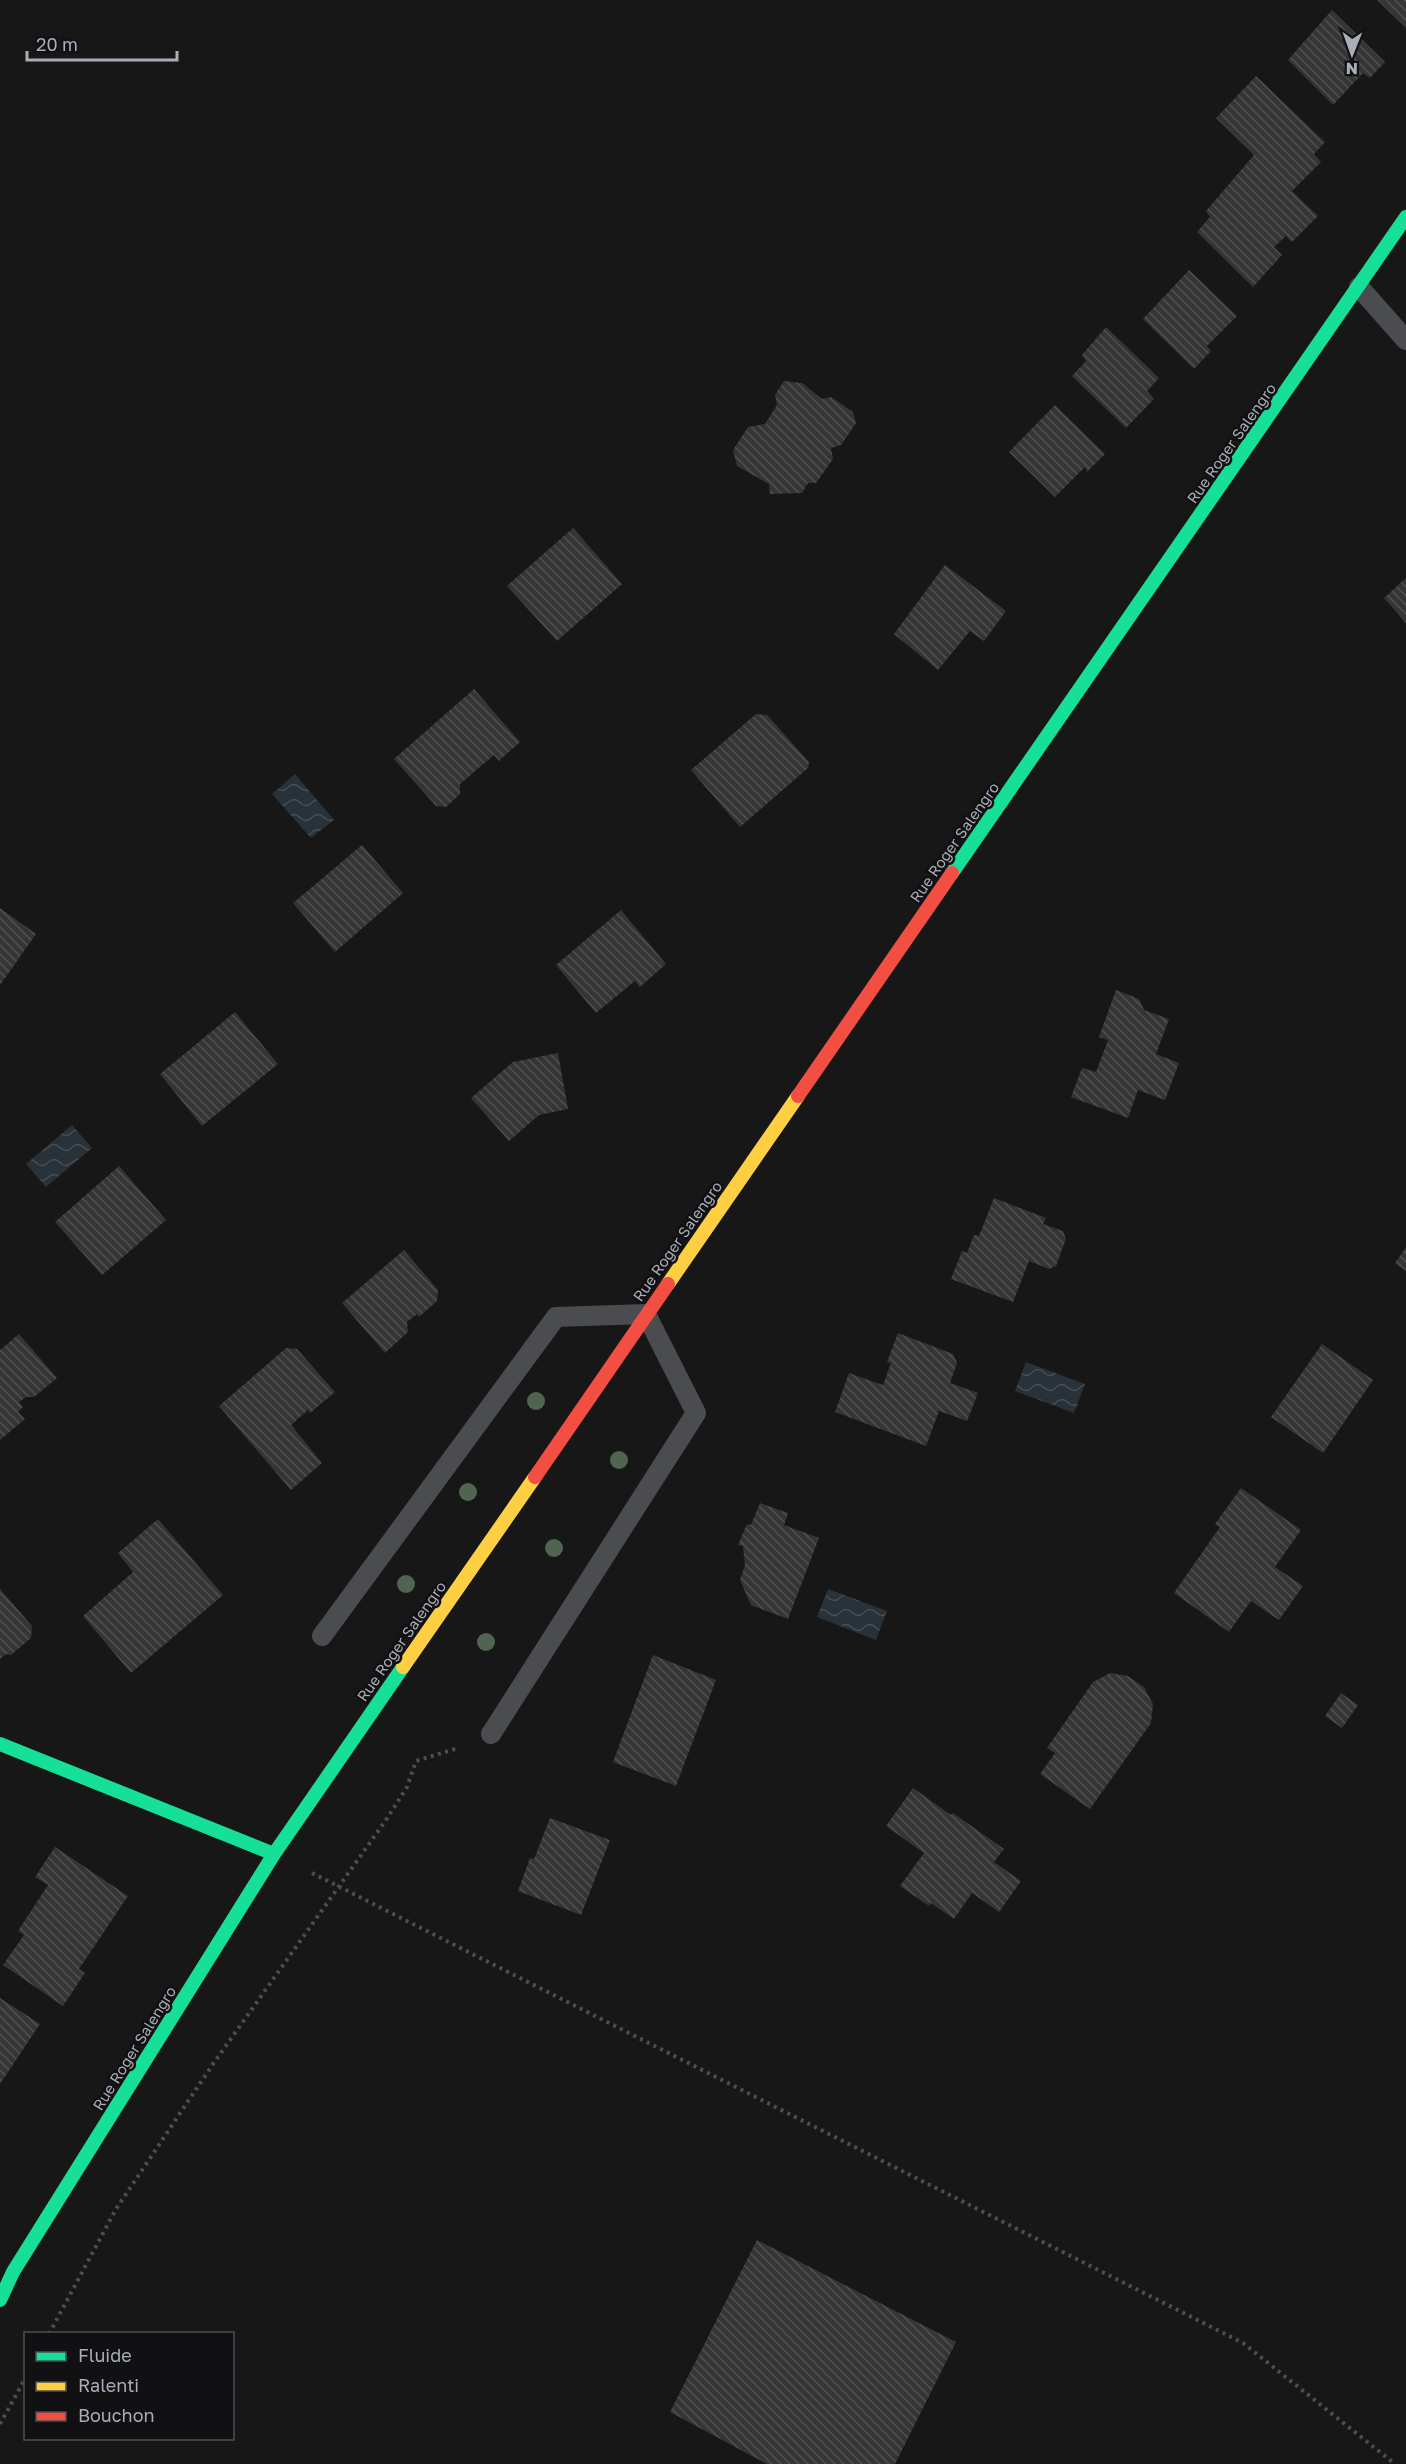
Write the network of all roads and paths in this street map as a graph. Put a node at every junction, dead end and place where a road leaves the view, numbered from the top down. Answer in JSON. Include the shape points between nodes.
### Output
{"nodes":[{"id":1,"x":1406,"y":217,"type":"edge"},
{"id":2,"x":1359,"y":287,"type":"junction"},
{"id":3,"x":1406,"y":340,"type":"edge"},
{"id":4,"x":646,"y":1314,"type":"junction"},
{"id":5,"x":321,"y":1636,"type":"dead end"},
{"id":6,"x":491,"y":1734,"type":"joint"},
{"id":7,"x":0,"y":1744,"type":"edge"},
{"id":8,"x":274,"y":1854,"type":"junction"},
{"id":9,"x":339,"y":1887,"type":"junction"},
{"id":10,"x":0,"y":2300,"type":"edge"},
{"id":11,"x":50,"y":2332,"type":"edge"},
{"id":12,"x":24,"y":2381,"type":"edge"},
{"id":13,"x":0,"y":2424,"type":"edge"},
{"id":14,"x":1395,"y":2464,"type":"edge"}],
"edges":[{"from":1,"to":2,"type":"street","name":"Rue Roger Salengro"},
{"from":2,"to":3,"type":"lane"},
{"from":2,"to":4,"type":"street","name":"Rue Roger Salengro"},
{"from":4,"to":5,"type":"lane","via":[[556,1317]]},
{"from":4,"to":6,"type":"lane","via":[[696,1413]]},
{"from":4,"to":8,"type":"street","name":"Rue Roger Salengro"},
{"from":6,"to":9,"type":"path","via":[[416,1761],[407,1787]]},
{"from":7,"to":8,"type":"street"},
{"from":8,"to":9,"type":"path"},
{"from":8,"to":10,"type":"street","name":"Rue Roger Salengro","via":[[13,2272]]},
{"from":9,"to":11,"type":"path","via":[[116,2209]]},
{"from":9,"to":14,"type":"path","via":[[1243,2343]]},
{"from":12,"to":13,"type":"path"}]}
